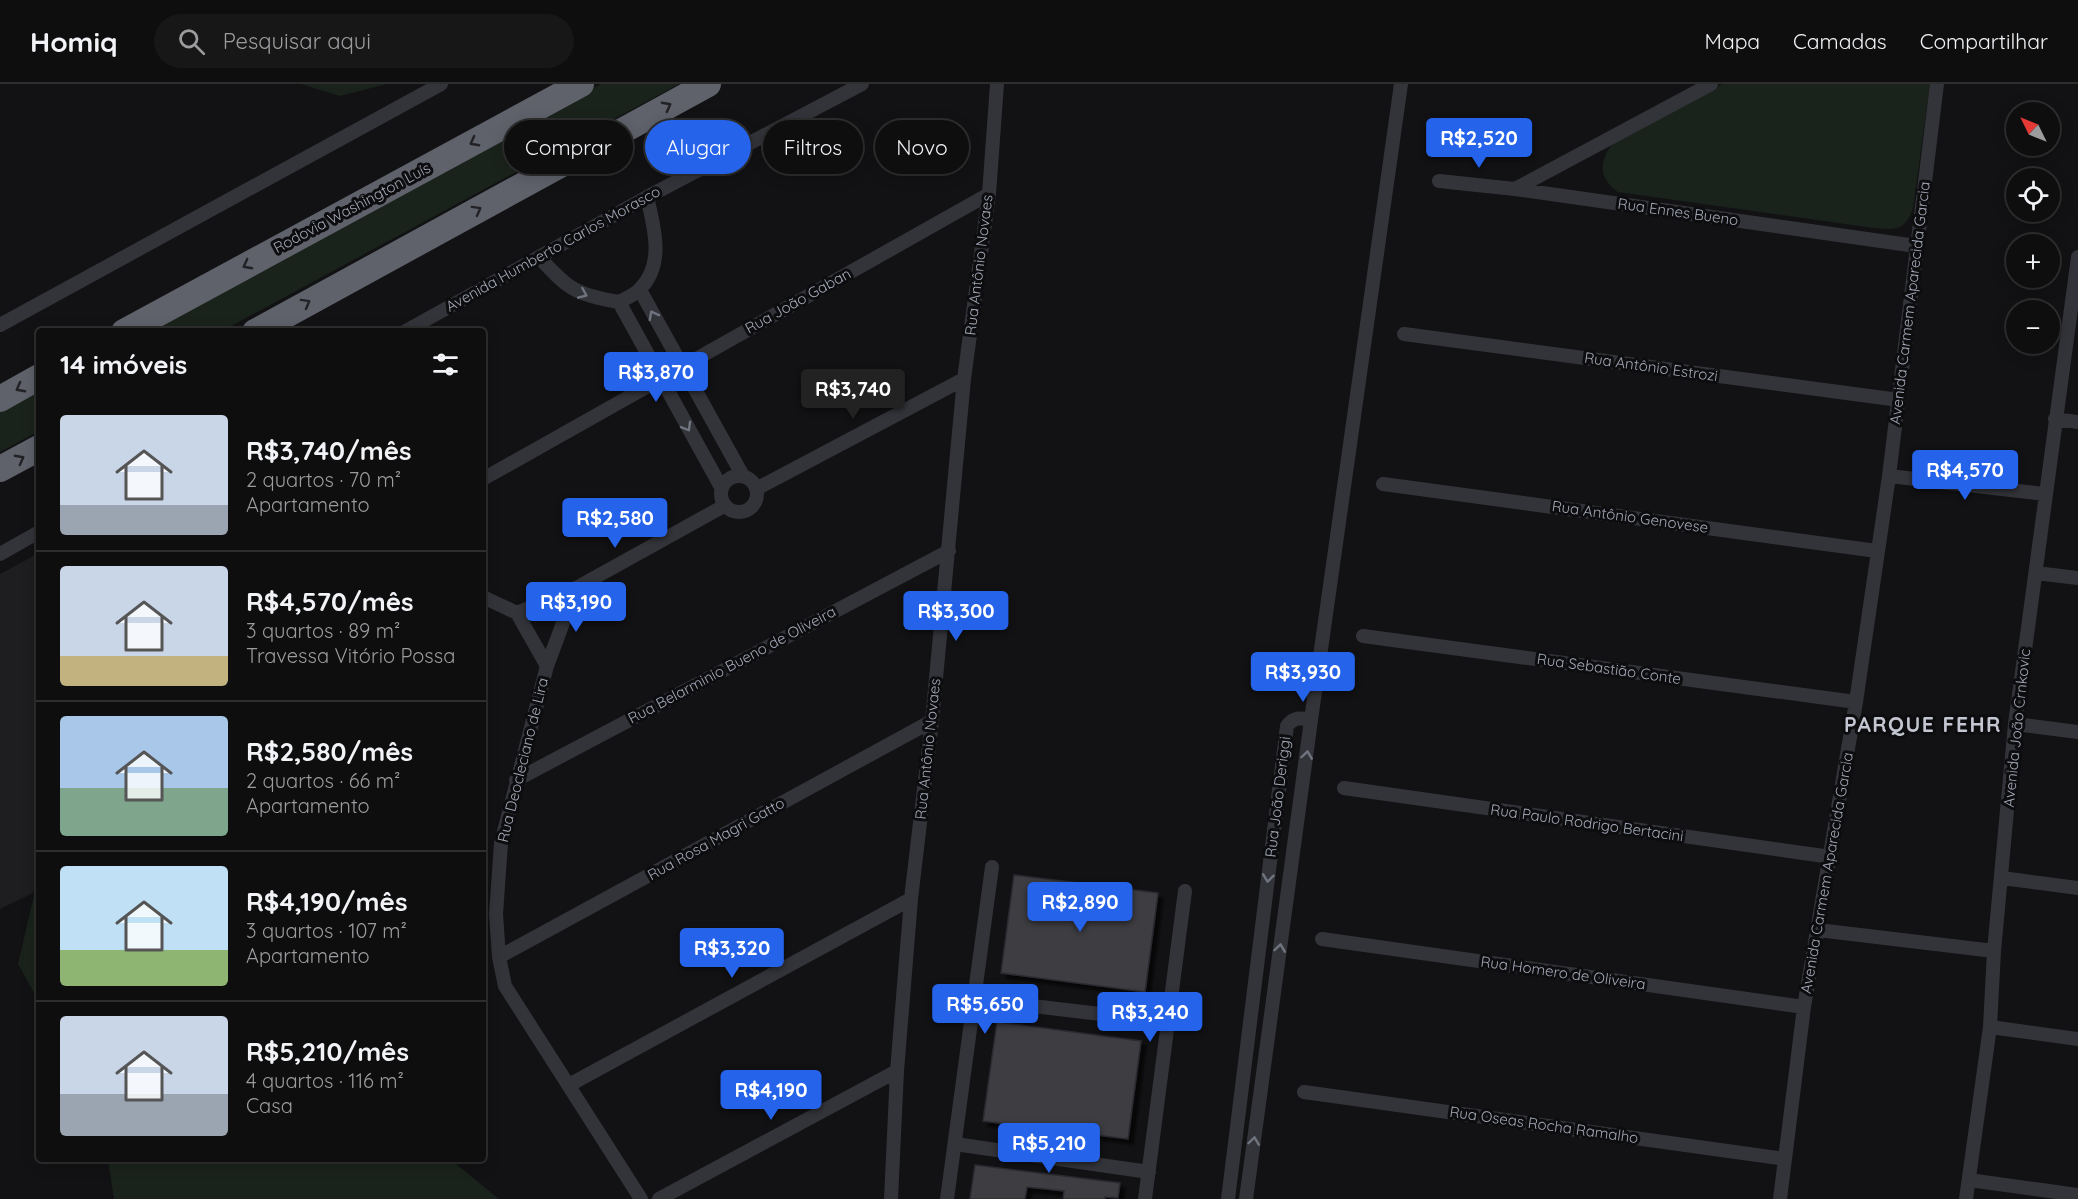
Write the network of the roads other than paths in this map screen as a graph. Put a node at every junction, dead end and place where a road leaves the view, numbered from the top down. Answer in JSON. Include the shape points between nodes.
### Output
{"nodes":[{"id":1,"x":441,"y":84,"type":"edge"},
{"id":2,"x":581,"y":84,"type":"edge"},
{"id":3,"x":708,"y":84,"type":"edge"},
{"id":4,"x":862,"y":84,"type":"edge"},
{"id":5,"x":997,"y":84,"type":"edge"},
{"id":6,"x":1401,"y":84,"type":"edge"},
{"id":7,"x":1711,"y":84,"type":"edge"},
{"id":8,"x":1937,"y":84,"type":"edge"},
{"id":9,"x":1439,"y":181,"type":"dead end"},
{"id":10,"x":1515,"y":189,"type":"junction"},
{"id":11,"x":989,"y":194,"type":"junction"},
{"id":12,"x":647,"y":197,"type":"junction"},
{"id":13,"x":1916,"y":246,"type":"junction"},
{"id":14,"x":539,"y":257,"type":"junction"},
{"id":15,"x":2078,"y":262,"type":"edge"},
{"id":16,"x":640,"y":290,"type":"junction"},
{"id":17,"x":620,"y":302,"type":"junction"},
{"id":18,"x":0,"y":325,"type":"edge"},
{"id":19,"x":131,"y":328,"type":"edge"},
{"id":20,"x":262,"y":328,"type":"edge"},
{"id":21,"x":411,"y":328,"type":"edge"},
{"id":22,"x":1404,"y":334,"type":"dead end"},
{"id":23,"x":681,"y":366,"type":"junction"},
{"id":24,"x":36,"y":379,"type":"edge"},
{"id":25,"x":660,"y":379,"type":"junction"},
{"id":26,"x":964,"y":379,"type":"junction"},
{"id":27,"x":0,"y":399,"type":"edge"},
{"id":28,"x":1899,"y":400,"type":"junction"},
{"id":29,"x":2055,"y":419,"type":"junction"},
{"id":30,"x":2078,"y":422,"type":"edge"},
{"id":31,"x":36,"y":450,"type":"edge"},
{"id":32,"x":0,"y":469,"type":"edge"},
{"id":33,"x":743,"y":476,"type":"junction"},
{"id":34,"x":1889,"y":476,"type":"junction"},
{"id":35,"x":486,"y":477,"type":"edge"},
{"id":36,"x":1383,"y":483,"type":"dead end"},
{"id":37,"x":722,"y":488,"type":"junction"},
{"id":38,"x":756,"y":489,"type":"junction"},
{"id":39,"x":2045,"y":494,"type":"junction"},
{"id":40,"x":724,"y":506,"type":"junction"},
{"id":41,"x":36,"y":534,"type":"edge"},
{"id":42,"x":949,"y":551,"type":"junction"},
{"id":43,"x":1877,"y":551,"type":"junction"},
{"id":44,"x":0,"y":554,"type":"edge"},
{"id":45,"x":2036,"y":573,"type":"junction"},
{"id":46,"x":2078,"y":578,"type":"edge"},
{"id":47,"x":576,"y":588,"type":"junction"},
{"id":48,"x":486,"y":598,"type":"edge"},
{"id":49,"x":516,"y":613,"type":"junction"},
{"id":50,"x":1363,"y":636,"type":"dead end"},
{"id":51,"x":547,"y":666,"type":"junction"},
{"id":52,"x":1856,"y":702,"type":"junction"},
{"id":53,"x":1311,"y":720,"type":"junction"},
{"id":54,"x":932,"y":721,"type":"junction"},
{"id":55,"x":2015,"y":724,"type":"junction"},
{"id":56,"x":2078,"y":732,"type":"edge"},
{"id":57,"x":516,"y":780,"type":"junction"},
{"id":58,"x":1344,"y":789,"type":"dead end"},
{"id":59,"x":1831,"y":857,"type":"junction"},
{"id":60,"x":992,"y":867,"type":"dead end"},
{"id":61,"x":2002,"y":878,"type":"junction"},
{"id":62,"x":2078,"y":888,"type":"edge"},
{"id":63,"x":1185,"y":891,"type":"dead end"},
{"id":64,"x":911,"y":899,"type":"junction"},
{"id":65,"x":1818,"y":930,"type":"junction"},
{"id":66,"x":1322,"y":939,"type":"dead end"},
{"id":67,"x":1994,"y":951,"type":"junction"},
{"id":68,"x":500,"y":957,"type":"junction"},
{"id":69,"x":974,"y":999,"type":"junction"},
{"id":70,"x":1804,"y":1007,"type":"junction"},
{"id":71,"x":1168,"y":1022,"type":"junction"},
{"id":72,"x":1990,"y":1027,"type":"junction"},
{"id":73,"x":2078,"y":1039,"type":"edge"},
{"id":74,"x":897,"y":1071,"type":"junction"},
{"id":75,"x":569,"y":1086,"type":"junction"},
{"id":76,"x":1304,"y":1092,"type":"dead end"},
{"id":77,"x":955,"y":1144,"type":"junction"},
{"id":78,"x":1785,"y":1159,"type":"junction"},
{"id":79,"x":1149,"y":1172,"type":"junction"},
{"id":80,"x":1969,"y":1180,"type":"junction"},
{"id":81,"x":2078,"y":1195,"type":"edge"},
{"id":82,"x":1145,"y":1198,"type":"edge"},
{"id":83,"x":1224,"y":1198,"type":"edge"},
{"id":84,"x":1246,"y":1198,"type":"edge"},
{"id":85,"x":641,"y":1199,"type":"edge"},
{"id":86,"x":659,"y":1199,"type":"edge"},
{"id":87,"x":891,"y":1199,"type":"edge"},
{"id":88,"x":947,"y":1199,"type":"edge"},
{"id":89,"x":1160,"y":1199,"type":"edge"},
{"id":90,"x":1780,"y":1199,"type":"edge"},
{"id":91,"x":1966,"y":1199,"type":"edge"}],
"edges":[{"from":1,"to":18,"type":"street"},
{"from":2,"to":19,"type":"highway","name":"Rodovia Washington Luís","one_way":true},
{"from":20,"to":3,"type":"highway","one_way":true},
{"from":4,"to":12,"type":"street","name":"Avenida Humberto Carlos Morasco"},
{"from":5,"to":11,"type":"street","name":"Rua Antônio Novaes"},
{"from":6,"to":53,"type":"street"},
{"from":7,"to":10,"type":"street"},
{"from":8,"to":13,"type":"street","name":"Avenida Carmem Aparecida Garcia"},
{"from":9,"to":10,"type":"street","name":"Rua Ennes Bueno"},
{"from":10,"to":13,"type":"street","name":"Rua Ennes Bueno"},
{"from":11,"to":23,"type":"street","name":"Rua João Gaban"},
{"from":11,"to":26,"type":"street","name":"Rua Antônio Novaes"},
{"from":12,"to":14,"type":"street","name":"Avenida Humberto Carlos Morasco"},
{"from":12,"to":16,"type":"street","via":[[657,249],[652,272]]},
{"from":13,"to":28,"type":"street","name":"Avenida Carmem Aparecida Garcia"},
{"from":14,"to":17,"type":"street","one_way":true,"via":[[571,288],[590,297]]},
{"from":14,"to":21,"type":"street","name":"Avenida Humberto Carlos Morasco"},
{"from":15,"to":29,"type":"street","name":"Avenida João Crnkovic"},
{"from":16,"to":17,"type":"street"},
{"from":23,"to":16,"type":"street","one_way":true},
{"from":17,"to":25,"type":"street"},
{"from":22,"to":28,"type":"street","name":"Rua Antônio Estrozi"},
{"from":23,"to":25,"type":"street","name":"Rua João Gaban"},
{"from":23,"to":33,"type":"street"},
{"from":24,"to":27,"type":"highway","one_way":true},
{"from":25,"to":35,"type":"street","name":"Rua João Gaban"},
{"from":25,"to":37,"type":"street","one_way":true},
{"from":26,"to":38,"type":"street"},
{"from":26,"to":42,"type":"street","name":"Rua Antônio Novaes"},
{"from":28,"to":34,"type":"street","name":"Avenida Carmem Aparecida Garcia"},
{"from":29,"to":30,"type":"street"},
{"from":29,"to":39,"type":"street","name":"Avenida João Crnkovic"},
{"from":32,"to":31,"type":"highway","one_way":true},
{"from":33,"to":37,"type":"street","via":[[730,478]]},
{"from":33,"to":38,"type":"street"},
{"from":34,"to":39,"type":"street"},
{"from":34,"to":43,"type":"street","name":"Avenida Carmem Aparecida Garcia"},
{"from":36,"to":43,"type":"street","name":"Rua Antônio Genovese"},
{"from":37,"to":40,"type":"street"},
{"from":38,"to":40,"type":"street","via":[[756,501],[747,510],[735,512]]},
{"from":39,"to":45,"type":"street","name":"Avenida João Crnkovic"},
{"from":40,"to":47,"type":"street"},
{"from":41,"to":44,"type":"street"},
{"from":42,"to":54,"type":"street","name":"Rua Antônio Novaes"},
{"from":42,"to":57,"type":"street","name":"Rua Belarminio Bueno de Oliveira"},
{"from":43,"to":52,"type":"street","name":"Avenida Carmem Aparecida Garcia"},
{"from":45,"to":46,"type":"street"},
{"from":45,"to":55,"type":"street","name":"Avenida João Crnkovic"},
{"from":47,"to":49,"type":"street"},
{"from":47,"to":51,"type":"street"},
{"from":48,"to":49,"type":"street"},
{"from":49,"to":51,"type":"street","name":"Rua Deocleciano de Lira"},
{"from":50,"to":52,"type":"street","name":"Rua Sebastião Conte"},
{"from":51,"to":57,"type":"street","name":"Rua Deocleciano de Lira"},
{"from":52,"to":59,"type":"street","name":"Avenida Carmem Aparecida Garcia"},
{"from":53,"to":83,"type":"street","name":"Rua João Deriggi","one_way":true,"via":[[1296,718],[1287,726]]},
{"from":84,"to":53,"type":"street","name":"Rua João Deriggi","one_way":true},
{"from":54,"to":64,"type":"street","name":"Rua Antônio Novaes"},
{"from":54,"to":68,"type":"street","name":"Rua Rosa Magri Gatto"},
{"from":55,"to":56,"type":"street"},
{"from":55,"to":61,"type":"street","name":"Avenida João Crnkovic"},
{"from":57,"to":68,"type":"street","name":"Rua Deocleciano de Lira","via":[[501,843],[496,914]]},
{"from":58,"to":59,"type":"street","name":"Rua Paulo Rodrigo Bertacini"},
{"from":59,"to":65,"type":"street","name":"Avenida Carmem Aparecida Garcia"},
{"from":60,"to":69,"type":"street"},
{"from":61,"to":62,"type":"street"},
{"from":61,"to":67,"type":"street","name":"Avenida João Crnkovic"},
{"from":63,"to":71,"type":"street"},
{"from":64,"to":74,"type":"street","name":"Rua Antônio Novaes"},
{"from":64,"to":75,"type":"street"},
{"from":65,"to":67,"type":"street"},
{"from":65,"to":70,"type":"street","name":"Avenida Carmem Aparecida Garcia"},
{"from":66,"to":70,"type":"street","name":"Rua Homero de Oliveira"},
{"from":67,"to":72,"type":"street","name":"Avenida João Crnkovic"},
{"from":68,"to":75,"type":"street","name":"Rua Deocleciano de Lira","via":[[506,986]]},
{"from":69,"to":71,"type":"street"},
{"from":69,"to":77,"type":"street"},
{"from":70,"to":78,"type":"street","name":"Avenida Carmem Aparecida Garcia"},
{"from":71,"to":79,"type":"street"},
{"from":72,"to":73,"type":"street"},
{"from":72,"to":80,"type":"street","name":"Avenida João Crnkovic"},
{"from":74,"to":86,"type":"street"},
{"from":74,"to":87,"type":"street","name":"Rua Antônio Novaes"},
{"from":75,"to":85,"type":"street","name":"Rua Deocleciano de Lira"},
{"from":76,"to":78,"type":"street","name":"Rua Oseas Rocha Ramalho"},
{"from":77,"to":79,"type":"street"},
{"from":77,"to":88,"type":"street"},
{"from":78,"to":90,"type":"street","name":"Avenida Carmem Aparecida Garcia"},
{"from":79,"to":82,"type":"street"},
{"from":80,"to":81,"type":"street"},
{"from":80,"to":91,"type":"street","name":"Avenida João Crnkovic"},
{"from":82,"to":89,"type":"street"},
{"from":83,"to":84,"type":"street","name":"Rua João Deriggi"}]}
